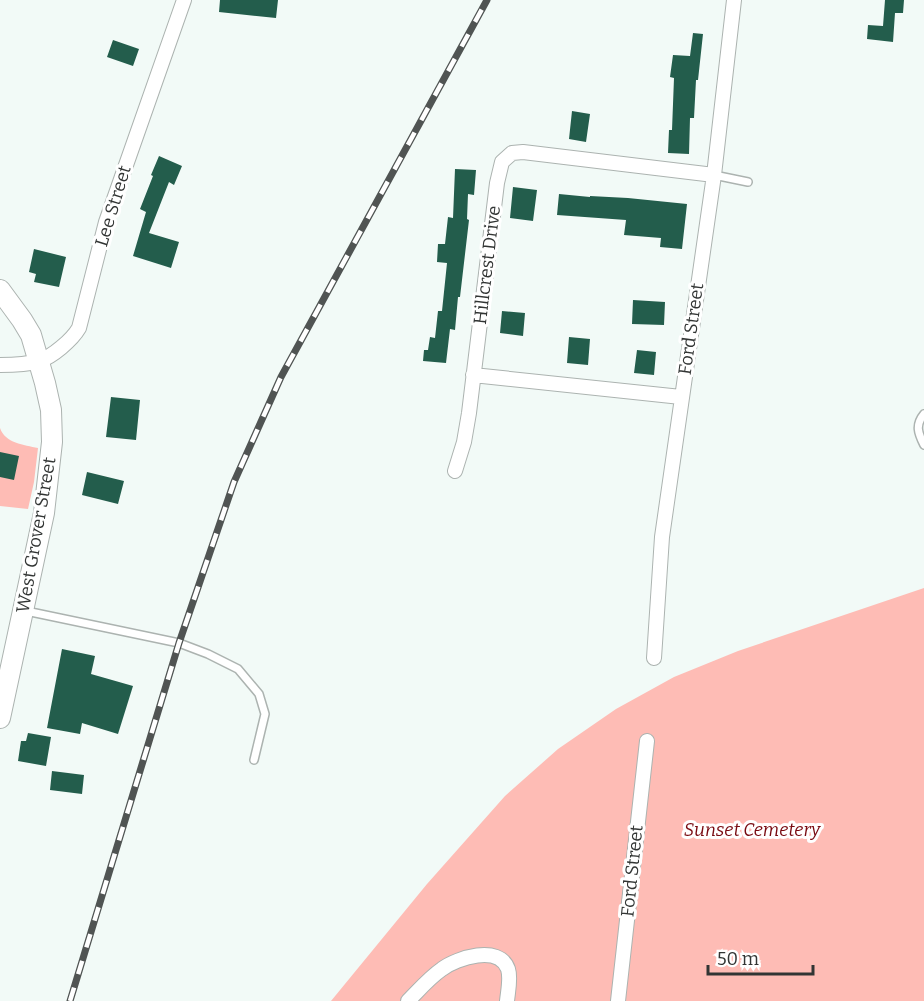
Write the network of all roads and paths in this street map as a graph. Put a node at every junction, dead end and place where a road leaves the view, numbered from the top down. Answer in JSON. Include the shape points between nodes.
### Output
{"nodes":[{"id":1,"x":184,"y":0,"type":"edge"},
{"id":2,"x":734,"y":0,"type":"edge"},
{"id":3,"x":714,"y":174,"type":"junction"},
{"id":4,"x":748,"y":182,"type":"dead end"},
{"id":5,"x":0,"y":290,"type":"edge"},
{"id":6,"x":39,"y":361,"type":"junction"},
{"id":7,"x":0,"y":365,"type":"edge"},
{"id":8,"x":474,"y":375,"type":"junction"},
{"id":9,"x":681,"y":396,"type":"junction"},
{"id":10,"x":924,"y":414,"type":"edge"},
{"id":11,"x":924,"y":446,"type":"edge"},
{"id":12,"x":455,"y":471,"type":"dead end"},
{"id":13,"x":23,"y":610,"type":"junction"},
{"id":14,"x":654,"y":658,"type":"dead end"},
{"id":15,"x":0,"y":718,"type":"edge"},
{"id":16,"x":647,"y":741,"type":"dead end"},
{"id":17,"x":254,"y":759,"type":"dead end"},
{"id":18,"x":408,"y":1001,"type":"edge"},
{"id":19,"x":507,"y":1001,"type":"edge"},
{"id":20,"x":618,"y":1001,"type":"edge"}],
"edges":[{"from":1,"to":6,"type":"street","name":"Lee Street","via":[[106,222],[79,328],[65,345]]},
{"from":2,"to":3,"type":"street","name":"Ford Street"},
{"from":3,"to":4,"type":"lane"},
{"from":3,"to":8,"type":"street","name":"Hillcrest Drive","via":[[512,153],[502,162],[497,183]]},
{"from":3,"to":9,"type":"street","name":"Ford Street"},
{"from":5,"to":6,"type":"street","name":"West Grover Street","via":[[31,336]]},
{"from":6,"to":7,"type":"street","name":"Lee Street"},
{"from":6,"to":13,"type":"street","name":"West Grover Street","via":[[51,410],[52,442],[44,513]]},
{"from":8,"to":9,"type":"street"},
{"from":8,"to":12,"type":"street","name":"Hillcrest Drive","via":[[464,442]]},
{"from":9,"to":14,"type":"street","name":"Ford Street","via":[[662,537]]},
{"from":10,"to":11,"type":"lane","via":[[918,428]]},
{"from":13,"to":15,"type":"street","name":"West Grover Street"},
{"from":13,"to":17,"type":"lane","via":[[179,643],[238,669],[259,693],[265,714]]},
{"from":16,"to":20,"type":"street","name":"Ford Street"},
{"from":18,"to":19,"type":"street","via":[[453,962],[483,955],[500,959],[507,966]]}]}
